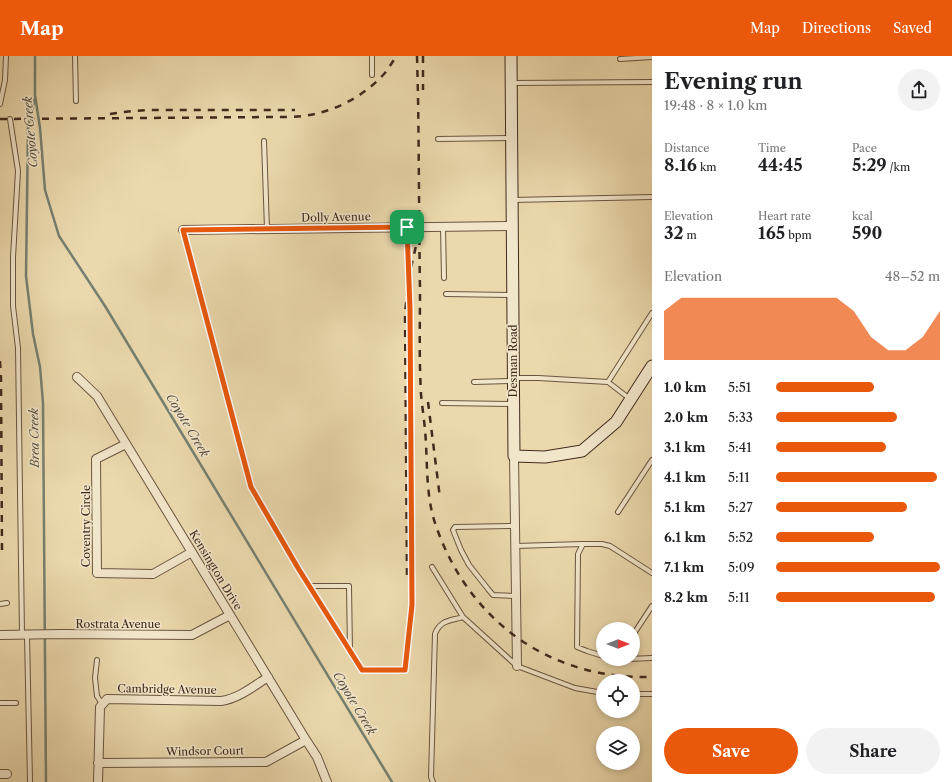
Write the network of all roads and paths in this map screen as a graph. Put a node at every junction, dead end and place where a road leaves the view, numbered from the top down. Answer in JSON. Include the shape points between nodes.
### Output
{"nodes":[{"id":1,"x":6,"y":56,"type":"edge"},
{"id":2,"x":75,"y":56,"type":"edge"},
{"id":3,"x":372,"y":56,"type":"edge"},
{"id":4,"x":511,"y":56,"type":"edge"},
{"id":5,"x":652,"y":58,"type":"edge"},
{"id":6,"x":620,"y":59,"type":"dead end"},
{"id":7,"x":372,"y":75,"type":"dead end"},
{"id":8,"x":652,"y":82,"type":"edge"},
{"id":9,"x":512,"y":83,"type":"junction"},
{"id":10,"x":76,"y":101,"type":"dead end"},
{"id":11,"x":0,"y":104,"type":"edge"},
{"id":12,"x":10,"y":119,"type":"dead end"},
{"id":13,"x":512,"y":138,"type":"junction"},
{"id":14,"x":438,"y":139,"type":"dead end"},
{"id":15,"x":264,"y":140,"type":"dead end"},
{"id":16,"x":652,"y":197,"type":"edge"},
{"id":17,"x":512,"y":200,"type":"junction"},
{"id":18,"x":512,"y":226,"type":"junction"},
{"id":19,"x":407,"y":227,"type":"junction"},
{"id":20,"x":443,"y":227,"type":"junction"},
{"id":21,"x":267,"y":229,"type":"junction"},
{"id":22,"x":183,"y":230,"type":"joint"},
{"id":23,"x":444,"y":278,"type":"dead end"},
{"id":24,"x":446,"y":294,"type":"dead end"},
{"id":25,"x":513,"y":295,"type":"junction"},
{"id":26,"x":652,"y":313,"type":"edge"},
{"id":27,"x":652,"y":366,"type":"edge"},
{"id":28,"x":77,"y":377,"type":"dead end"},
{"id":29,"x":513,"y":379,"type":"junction"},
{"id":30,"x":474,"y":382,"type":"dead end"},
{"id":31,"x":608,"y":382,"type":"junction"},
{"id":32,"x":630,"y":399,"type":"junction"},
{"id":33,"x":442,"y":403,"type":"dead end"},
{"id":34,"x":513,"y":404,"type":"junction"},
{"id":35,"x":126,"y":444,"type":"junction"},
{"id":36,"x":514,"y":456,"type":"junction"},
{"id":37,"x":652,"y":460,"type":"edge"},
{"id":38,"x":618,"y":512,"type":"dead end"},
{"id":39,"x":515,"y":526,"type":"junction"},
{"id":40,"x":583,"y":544,"type":"junction"},
{"id":41,"x":515,"y":546,"type":"junction"},
{"id":42,"x":192,"y":552,"type":"junction"},
{"id":43,"x":432,"y":567,"type":"dead end"},
{"id":44,"x":652,"y":573,"type":"edge"},
{"id":45,"x":309,"y":586,"type":"junction"},
{"id":46,"x":516,"y":596,"type":"junction"},
{"id":47,"x":0,"y":604,"type":"edge"},
{"id":48,"x":7,"y":604,"type":"dead end"},
{"id":49,"x":652,"y":606,"type":"edge"},
{"id":50,"x":230,"y":615,"type":"junction"},
{"id":51,"x":464,"y":617,"type":"junction"},
{"id":52,"x":640,"y":624,"type":"edge"},
{"id":53,"x":0,"y":635,"type":"edge"},
{"id":54,"x":26,"y":635,"type":"junction"},
{"id":55,"x":350,"y":652,"type":"junction"},
{"id":56,"x":596,"y":654,"type":"edge"},
{"id":57,"x":640,"y":658,"type":"edge"},
{"id":58,"x":652,"y":658,"type":"edge"},
{"id":59,"x":97,"y":660,"type":"dead end"},
{"id":60,"x":517,"y":666,"type":"junction"},
{"id":61,"x":268,"y":677,"type":"junction"},
{"id":62,"x":596,"y":692,"type":"edge"},
{"id":63,"x":640,"y":694,"type":"edge"},
{"id":64,"x":652,"y":694,"type":"edge"},
{"id":65,"x":105,"y":702,"type":"junction"},
{"id":66,"x":0,"y":703,"type":"edge"},
{"id":67,"x":16,"y":703,"type":"dead end"},
{"id":68,"x":306,"y":740,"type":"junction"},
{"id":69,"x":98,"y":763,"type":"junction"},
{"id":70,"x":30,"y":782,"type":"edge"},
{"id":71,"x":98,"y":782,"type":"edge"},
{"id":72,"x":328,"y":782,"type":"edge"},
{"id":73,"x":433,"y":782,"type":"edge"}],
"edges":[{"from":1,"to":11,"type":"lane"},
{"from":2,"to":10,"type":"lane"},
{"from":3,"to":7,"type":"lane"},
{"from":4,"to":9,"type":"street","name":"Desman Road"},
{"from":5,"to":6,"type":"lane"},
{"from":8,"to":9,"type":"lane"},
{"from":9,"to":13,"type":"street","name":"Desman Road"},
{"from":12,"to":54,"type":"lane","via":[[18,171],[13,306],[18,348]]},
{"from":13,"to":14,"type":"lane"},
{"from":13,"to":17,"type":"street","name":"Desman Road"},
{"from":15,"to":21,"type":"lane"},
{"from":16,"to":17,"type":"lane"},
{"from":17,"to":18,"type":"street","name":"Desman Road"},
{"from":18,"to":20,"type":"street","name":"Dolly Avenue"},
{"from":18,"to":25,"type":"street","name":"Desman Road"},
{"from":19,"to":20,"type":"street","name":"Dolly Avenue"},
{"from":19,"to":21,"type":"street","name":"Dolly Avenue"},
{"from":19,"to":55,"type":"lane","via":[[412,605],[405,670],[362,670]]},
{"from":20,"to":23,"type":"lane"},
{"from":21,"to":22,"type":"street","name":"Dolly Avenue"},
{"from":22,"to":45,"type":"lane","via":[[251,487]]},
{"from":24,"to":25,"type":"lane"},
{"from":25,"to":29,"type":"street","name":"Desman Road"},
{"from":26,"to":31,"type":"lane"},
{"from":27,"to":32,"type":"street"},
{"from":28,"to":35,"type":"street","name":"Kensington Drive","via":[[98,396]]},
{"from":29,"to":30,"type":"lane"},
{"from":29,"to":31,"type":"lane"},
{"from":29,"to":34,"type":"street","name":"Desman Road"},
{"from":31,"to":32,"type":"lane"},
{"from":32,"to":36,"type":"street","via":[[616,422],[582,451],[545,457]]},
{"from":33,"to":34,"type":"lane"},
{"from":34,"to":36,"type":"street","name":"Desman Road"},
{"from":35,"to":42,"type":"street","name":"Kensington Drive"},
{"from":35,"to":42,"type":"street","name":"Coventry Circle","via":[[96,459],[97,573],[153,574]]},
{"from":36,"to":39,"type":"street","name":"Desman Road"},
{"from":37,"to":38,"type":"lane"},
{"from":39,"to":41,"type":"street","name":"Desman Road"},
{"from":39,"to":46,"type":"lane","via":[[455,526],[453,530],[469,564],[493,595]]},
{"from":40,"to":41,"type":"lane"},
{"from":40,"to":44,"type":"lane","via":[[610,546]]},
{"from":40,"to":56,"type":"lane","via":[[578,554],[577,647]]},
{"from":41,"to":46,"type":"street","name":"Desman Road"},
{"from":42,"to":50,"type":"street","name":"Kensington Drive"},
{"from":43,"to":51,"type":"lane"},
{"from":45,"to":55,"type":"lane"},
{"from":45,"to":55,"type":"lane","via":[[349,586]]},
{"from":46,"to":60,"type":"street","name":"Desman Road"},
{"from":47,"to":48,"type":"lane"},
{"from":49,"to":52,"type":"lane"},
{"from":50,"to":54,"type":"street","name":"Rostrata Avenue","via":[[192,635]]},
{"from":50,"to":61,"type":"street","name":"Kensington Drive"},
{"from":51,"to":60,"type":"lane"},
{"from":51,"to":73,"type":"lane","via":[[444,622],[434,634],[431,777]]},
{"from":53,"to":54,"type":"street","name":"Rostrata Avenue"},
{"from":54,"to":70,"type":"lane"},
{"from":57,"to":58,"type":"lane"},
{"from":59,"to":65,"type":"lane","via":[[97,696]]},
{"from":60,"to":62,"type":"lane","via":[[575,688]]},
{"from":61,"to":65,"type":"street","name":"Cambridge Avenue","via":[[229,700]]},
{"from":61,"to":68,"type":"street","name":"Kensington Drive"},
{"from":63,"to":64,"type":"lane"},
{"from":65,"to":69,"type":"street","via":[[100,707]]},
{"from":66,"to":67,"type":"lane"},
{"from":68,"to":69,"type":"street","name":"Windsor Court","via":[[266,762]]},
{"from":68,"to":72,"type":"street","name":"Kensington Drive"},
{"from":69,"to":71,"type":"street"}]}
